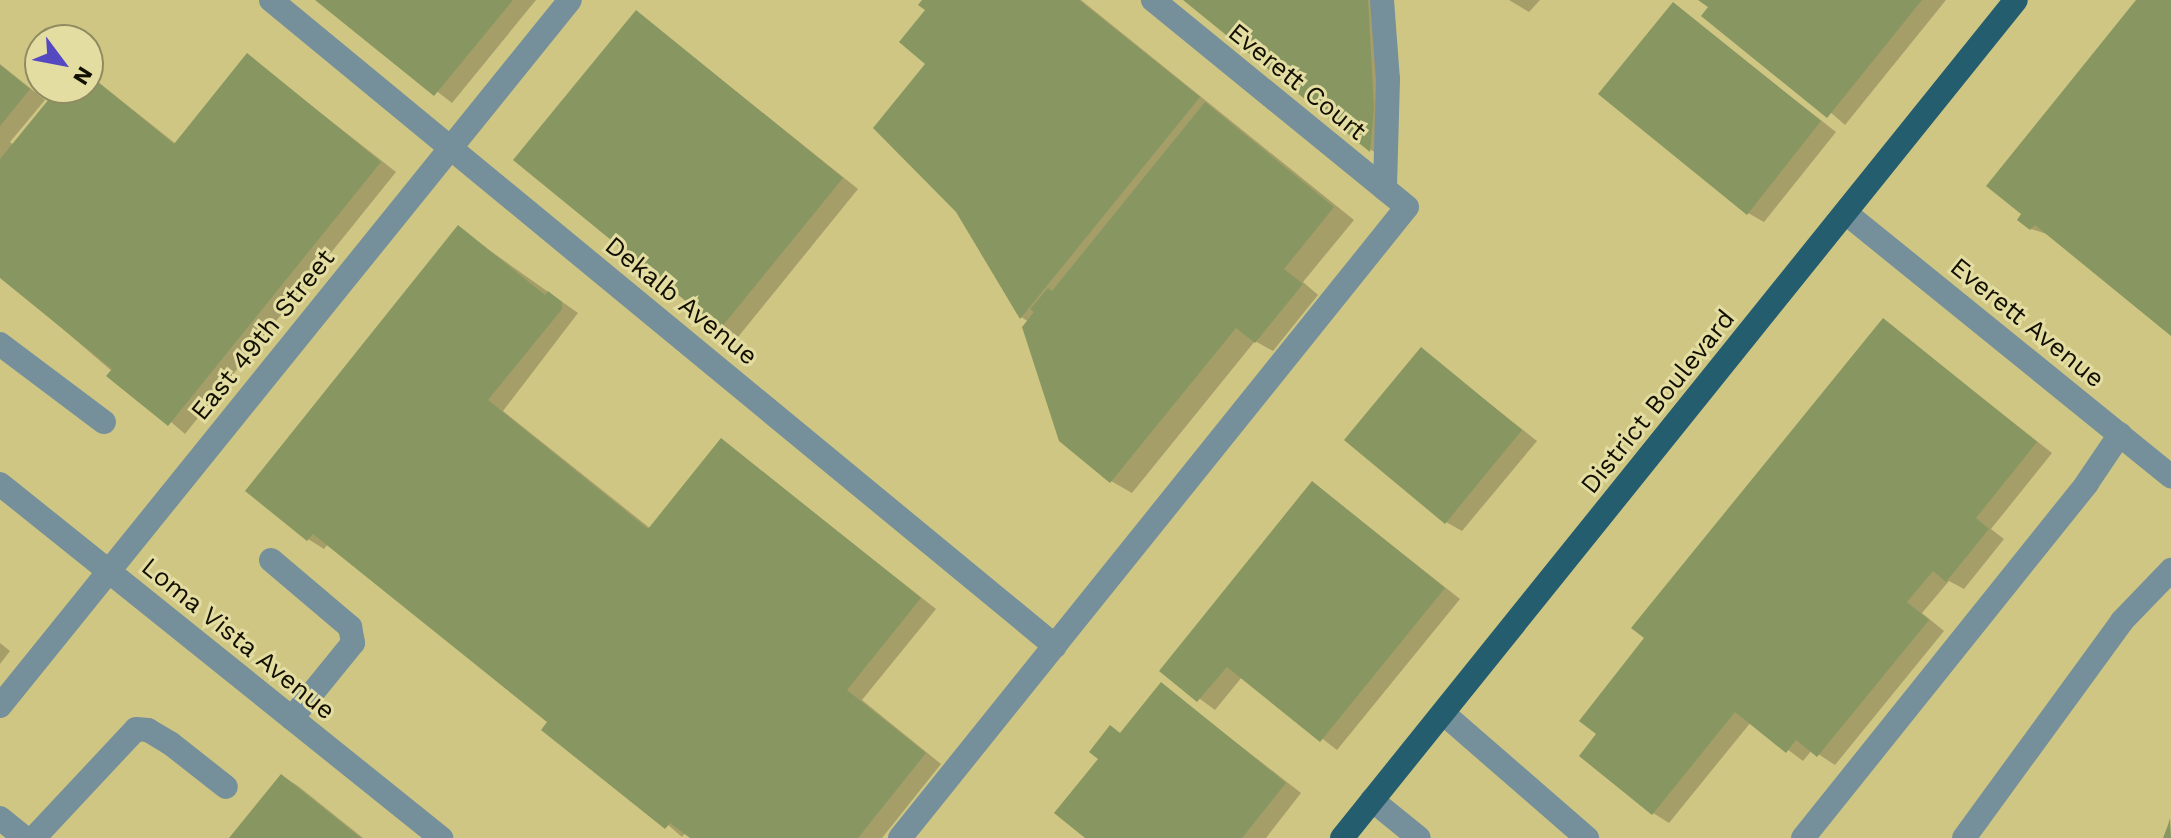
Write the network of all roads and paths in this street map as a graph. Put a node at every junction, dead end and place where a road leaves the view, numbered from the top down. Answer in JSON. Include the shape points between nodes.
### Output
{"nodes":[{"id":1,"x":271,"y":0,"type":"edge"},
{"id":2,"x":570,"y":0,"type":"edge"},
{"id":3,"x":1153,"y":0,"type":"edge"},
{"id":4,"x":1382,"y":0,"type":"edge"},
{"id":5,"x":2016,"y":0,"type":"edge"},
{"id":6,"x":450,"y":148,"type":"junction"},
{"id":7,"x":1385,"y":189,"type":"junction"},
{"id":8,"x":1847,"y":214,"type":"junction"},
{"id":9,"x":0,"y":344,"type":"edge"},
{"id":10,"x":104,"y":422,"type":"dead end"},
{"id":11,"x":2120,"y":434,"type":"junction"},
{"id":12,"x":2171,"y":476,"type":"edge"},
{"id":13,"x":0,"y":484,"type":"edge"},
{"id":14,"x":271,"y":560,"type":"dead end"},
{"id":15,"x":2171,"y":570,"type":"edge"},
{"id":16,"x":109,"y":571,"type":"junction"},
{"id":17,"x":1055,"y":646,"type":"junction"},
{"id":18,"x":0,"y":706,"type":"edge"},
{"id":19,"x":1443,"y":713,"type":"junction"},
{"id":20,"x":292,"y":718,"type":"junction"},
{"id":21,"x":226,"y":787,"type":"dead end"},
{"id":22,"x":1372,"y":800,"type":"junction"},
{"id":23,"x":0,"y":818,"type":"edge"},
{"id":24,"x":25,"y":838,"type":"edge"},
{"id":25,"x":34,"y":838,"type":"edge"},
{"id":26,"x":441,"y":838,"type":"edge"},
{"id":27,"x":900,"y":838,"type":"edge"},
{"id":28,"x":1342,"y":838,"type":"edge"},
{"id":29,"x":1419,"y":838,"type":"edge"},
{"id":30,"x":1587,"y":838,"type":"edge"},
{"id":31,"x":1803,"y":838,"type":"edge"},
{"id":32,"x":1964,"y":838,"type":"edge"}],
"edges":[{"from":1,"to":6,"type":"street","name":"Dekalb Avenue"},
{"from":2,"to":6,"type":"street","name":"East 49th Street"},
{"from":3,"to":7,"type":"street","name":"Everett Court"},
{"from":4,"to":7,"type":"street","via":[[1388,79]]},
{"from":5,"to":8,"type":"main road","name":"District Boulevard"},
{"from":6,"to":16,"type":"street","name":"East 49th Street"},
{"from":6,"to":17,"type":"street","name":"Dekalb Avenue"},
{"from":7,"to":17,"type":"street","name":"Everett Court","via":[[1407,207]]},
{"from":8,"to":11,"type":"street","name":"Everett Avenue"},
{"from":8,"to":19,"type":"main road","name":"District Boulevard"},
{"from":9,"to":10,"type":"street"},
{"from":11,"to":12,"type":"street","name":"Everett Avenue"},
{"from":11,"to":31,"type":"street","via":[[2087,483]]},
{"from":13,"to":16,"type":"street","name":"Loma Vista Avenue"},
{"from":14,"to":20,"type":"street","via":[[350,627],[353,643]]},
{"from":15,"to":32,"type":"street","via":[[2122,621]]},
{"from":16,"to":18,"type":"street","name":"East 49th Street"},
{"from":16,"to":20,"type":"street","name":"Loma Vista Avenue"},
{"from":17,"to":27,"type":"street"},
{"from":19,"to":22,"type":"main road","name":"District Boulevard"},
{"from":19,"to":30,"type":"street"},
{"from":20,"to":26,"type":"street","name":"Loma Vista Avenue"},
{"from":21,"to":25,"type":"street","via":[[170,743],[136,729]]},
{"from":22,"to":28,"type":"main road","name":"District Boulevard"},
{"from":22,"to":29,"type":"street"},
{"from":23,"to":24,"type":"street"}]}
